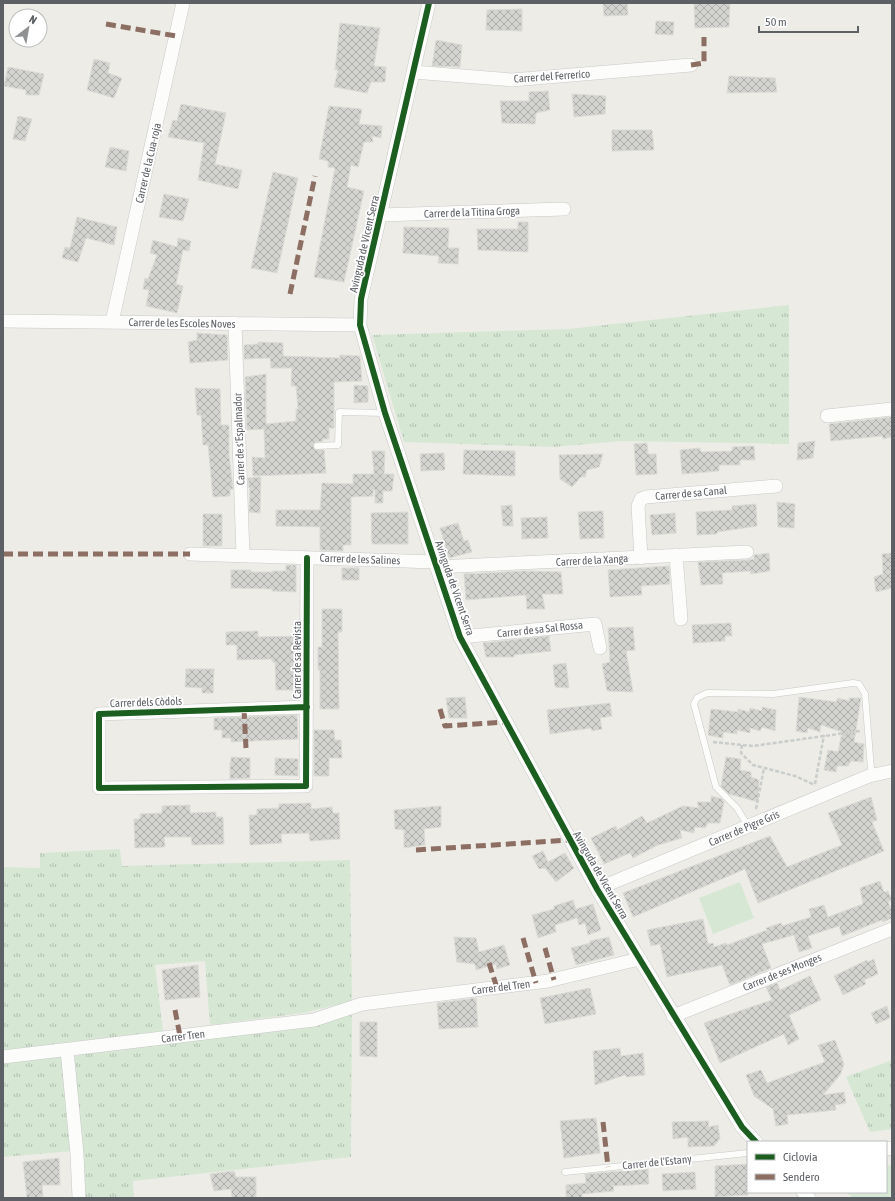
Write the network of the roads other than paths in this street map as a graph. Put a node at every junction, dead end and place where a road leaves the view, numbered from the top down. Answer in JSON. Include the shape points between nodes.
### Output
{"nodes":[{"id":1,"x":183,"y":3,"type":"edge"},
{"id":2,"x":429,"y":3,"type":"edge"},
{"id":3,"x":692,"y":65,"type":"dead end"},
{"id":4,"x":413,"y":72,"type":"junction"},
{"id":5,"x":564,"y":209,"type":"dead end"},
{"id":6,"x":381,"y":215,"type":"junction"},
{"id":7,"x":3,"y":321,"type":"edge"},
{"id":8,"x":112,"y":322,"type":"junction"},
{"id":9,"x":235,"y":323,"type":"junction"},
{"id":10,"x":360,"y":325,"type":"junction"},
{"id":11,"x":892,"y":409,"type":"edge"},
{"id":12,"x":385,"y":413,"type":"junction"},
{"id":13,"x":827,"y":416,"type":"dead end"},
{"id":14,"x":317,"y":446,"type":"dead end"},
{"id":15,"x":776,"y":486,"type":"dead end"},
{"id":16,"x":747,"y":552,"type":"dead end"},
{"id":17,"x":190,"y":554,"type":"dead end"},
{"id":18,"x":676,"y":555,"type":"junction"},
{"id":19,"x":243,"y":556,"type":"junction"},
{"id":20,"x":307,"y":558,"type":"junction"},
{"id":21,"x":641,"y":558,"type":"junction"},
{"id":22,"x":436,"y":564,"type":"junction"},
{"id":23,"x":681,"y":619,"type":"dead end"},
{"id":24,"x":460,"y":638,"type":"junction"},
{"id":25,"x":600,"y":648,"type":"dead end"},
{"id":26,"x":306,"y":707,"type":"junction"},
{"id":27,"x":892,"y":771,"type":"edge"},
{"id":28,"x":869,"y":776,"type":"junction"},
{"id":29,"x":306,"y":786,"type":"joint"},
{"id":30,"x":754,"y":824,"type":"junction"},
{"id":31,"x":597,"y":889,"type":"junction"},
{"id":32,"x":892,"y":929,"type":"edge"},
{"id":33,"x":639,"y":959,"type":"junction"},
{"id":34,"x":362,"y":1004,"type":"joint"},
{"id":35,"x":673,"y":1016,"type":"junction"},
{"id":36,"x":67,"y":1050,"type":"junction"},
{"id":37,"x":3,"y":1057,"type":"edge"},
{"id":38,"x":755,"y":1141,"type":"edge"},
{"id":39,"x":747,"y":1153,"type":"edge"},
{"id":40,"x":566,"y":1172,"type":"dead end"},
{"id":41,"x":79,"y":1198,"type":"edge"}],
"edges":[{"from":1,"to":8,"type":"street","name":"Carrer de la Cua-roja"},
{"from":2,"to":4,"type":"street","name":"Avinguda de Vicent Serra"},
{"from":3,"to":4,"type":"street","name":"Carrer del Ferrerico","via":[[512,80]]},
{"from":4,"to":6,"type":"street","name":"Avinguda de Vicent Serra"},
{"from":5,"to":6,"type":"street","name":"Carrer de la Titina Groga"},
{"from":6,"to":10,"type":"street","name":"Avinguda de Vicent Serra","via":[[361,300]]},
{"from":7,"to":8,"type":"street","name":"Carrer de les Escoles Noves"},
{"from":8,"to":9,"type":"street","name":"Carrer de les Escoles Noves"},
{"from":9,"to":10,"type":"street","name":"Carrer de les Escoles Noves"},
{"from":9,"to":19,"type":"street","name":"Carrer de s'Espalmador"},
{"from":10,"to":12,"type":"street","name":"Avinguda de Vicent Serra"},
{"from":11,"to":13,"type":"street"},
{"from":12,"to":14,"type":"lane","via":[[339,412],[338,445]]},
{"from":12,"to":22,"type":"street","name":"Avinguda de Vicent Serra"},
{"from":15,"to":21,"type":"street","name":"Carrer de sa Canal","via":[[641,499],[638,506]]},
{"from":16,"to":18,"type":"street","name":"Carrer de la Xanga"},
{"from":17,"to":19,"type":"street","name":"Carrer de les Salines"},
{"from":18,"to":21,"type":"street","name":"Carrer de la Xanga"},
{"from":18,"to":23,"type":"street"},
{"from":19,"to":20,"type":"street","name":"Carrer de les Salines"},
{"from":20,"to":22,"type":"street","name":"Carrer de les Salines"},
{"from":20,"to":26,"type":"street","name":"Carrer de sa Revista"},
{"from":21,"to":22,"type":"street","name":"Carrer de la Xanga"},
{"from":22,"to":24,"type":"street","name":"Avinguda de Vicent Serra"},
{"from":24,"to":25,"type":"street","name":"Carrer de sa Sal Rossa","via":[[595,624]]},
{"from":24,"to":31,"type":"street","name":"Avinguda de Vicent Serra"},
{"from":26,"to":29,"type":"street","name":"Carrer de sa Revista"},
{"from":26,"to":29,"type":"street","name":"Carrer dels Còdols","via":[[99,714],[99,788]]},
{"from":27,"to":28,"type":"street","name":"Carrer de Pigre Gris"},
{"from":28,"to":30,"type":"street","name":"Carrer de Pigre Gris","via":[[816,791]]},
{"from":28,"to":30,"type":"lane","via":[[871,769],[865,694],[859,684],[773,694],[708,693],[697,698],[694,704],[716,787]]},
{"from":30,"to":31,"type":"street","name":"Carrer de Pigre Gris"},
{"from":31,"to":33,"type":"street","name":"Avinguda de Vicent Serra"},
{"from":32,"to":35,"type":"street","name":"Carrer de ses Monges"},
{"from":33,"to":34,"type":"street","name":"Carrer del Tren","via":[[548,981]]},
{"from":33,"to":35,"type":"street","name":"Avinguda de Vicent Serra"},
{"from":34,"to":36,"type":"street","name":"Carrer Tren","via":[[314,1020]]},
{"from":35,"to":38,"type":"street","name":"Avinguda de Vicent Serra","via":[[742,1127]]},
{"from":36,"to":37,"type":"street","name":"Carrer Tren"},
{"from":36,"to":41,"type":"street"},
{"from":39,"to":40,"type":"lane","name":"Carrer de l'Estany"}]}
